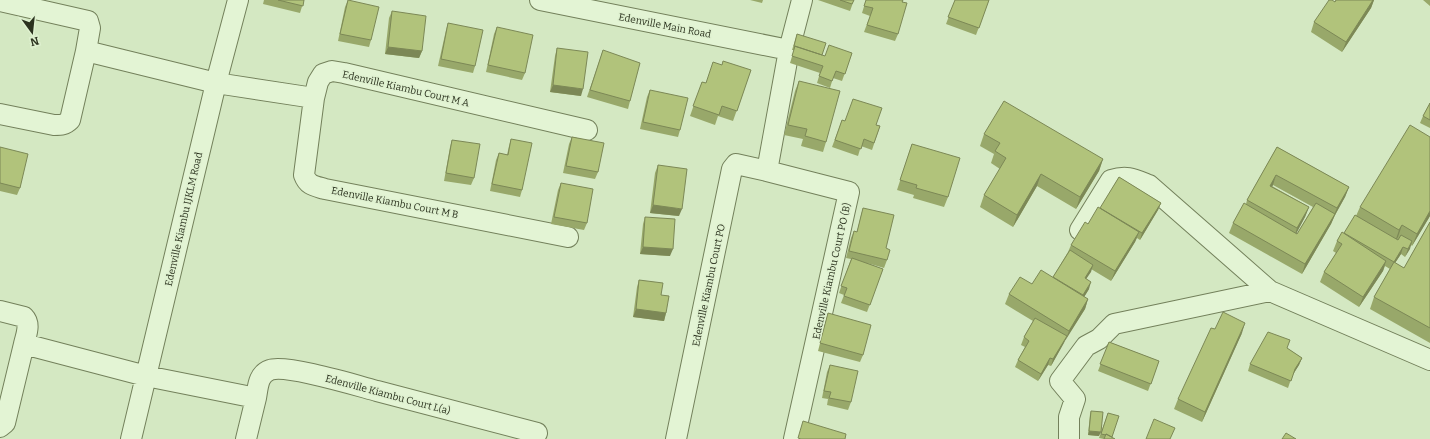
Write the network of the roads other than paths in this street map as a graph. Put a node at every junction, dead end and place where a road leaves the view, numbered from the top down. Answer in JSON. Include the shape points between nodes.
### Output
{"nodes":[{"id":1,"x":238,"y":0,"type":"edge"},
{"id":2,"x":542,"y":0,"type":"edge"},
{"id":3,"x":802,"y":0,"type":"edge"},
{"id":4,"x":0,"y":1,"type":"edge"},
{"id":5,"x":789,"y":50,"type":"junction"},
{"id":6,"x":86,"y":51,"type":"junction"},
{"id":7,"x":216,"y":83,"type":"junction"},
{"id":8,"x":314,"y":98,"type":"junction"},
{"id":9,"x":0,"y":114,"type":"edge"},
{"id":10,"x":587,"y":130,"type":"dead end"},
{"id":11,"x":767,"y":171,"type":"junction"},
{"id":12,"x":1080,"y":230,"type":"edge"},
{"id":13,"x":568,"y":237,"type":"dead end"},
{"id":14,"x":1270,"y":291,"type":"junction"},
{"id":15,"x":0,"y":311,"type":"edge"},
{"id":16,"x":24,"y":344,"type":"junction"},
{"id":17,"x":1430,"y":360,"type":"edge"},
{"id":18,"x":146,"y":376,"type":"junction"},
{"id":19,"x":256,"y":398,"type":"junction"},
{"id":20,"x":0,"y":427,"type":"edge"},
{"id":21,"x":537,"y":433,"type":"dead end"},
{"id":22,"x":131,"y":439,"type":"edge"},
{"id":23,"x":246,"y":439,"type":"edge"},
{"id":24,"x":676,"y":439,"type":"edge"},
{"id":25,"x":794,"y":439,"type":"edge"},
{"id":26,"x":1069,"y":439,"type":"edge"}],
"edges":[{"from":1,"to":7,"type":"street","name":"Edenville Kiambu IJKLM Road"},
{"from":2,"to":5,"type":"street","name":"Edenville Main Road"},
{"from":3,"to":5,"type":"street"},
{"from":4,"to":6,"type":"street","via":[[88,21],[90,28]]},
{"from":5,"to":11,"type":"street"},
{"from":6,"to":7,"type":"street"},
{"from":6,"to":9,"type":"street","via":[[70,120],[67,123],[62,126],[54,125]]},
{"from":7,"to":8,"type":"street"},
{"from":7,"to":18,"type":"street","name":"Edenville Kiambu IJKLM Road"},
{"from":8,"to":10,"type":"street","name":"Edenville Kiambu Court M A","via":[[323,74],[332,71]]},
{"from":8,"to":13,"type":"street","name":"Edenville Kiambu Court M B","via":[[304,175],[309,184]]},
{"from":11,"to":24,"type":"street","name":"Edenville Kiambu Court PO","via":[[736,164],[732,169]]},
{"from":11,"to":25,"type":"street","name":"Edenville Kiambu Court PO (B)","via":[[849,192]]},
{"from":12,"to":14,"type":"street","via":[[1111,180],[1120,177],[1131,178],[1149,185]]},
{"from":14,"to":17,"type":"street"},
{"from":14,"to":26,"type":"street","via":[[1114,324],[1086,346],[1060,381],[1075,399],[1069,417]]},
{"from":15,"to":16,"type":"street","via":[[26,319],[28,325]]},
{"from":16,"to":18,"type":"street"},
{"from":16,"to":20,"type":"street","via":[[5,423]]},
{"from":18,"to":19,"type":"street"},
{"from":18,"to":22,"type":"street","name":"Edenville Kiambu IJKLM Road"},
{"from":19,"to":21,"type":"street","name":"Edenville Kiambu Court L(a)","via":[[260,378],[265,372],[282,369],[321,376]]},
{"from":19,"to":23,"type":"street"}]}
